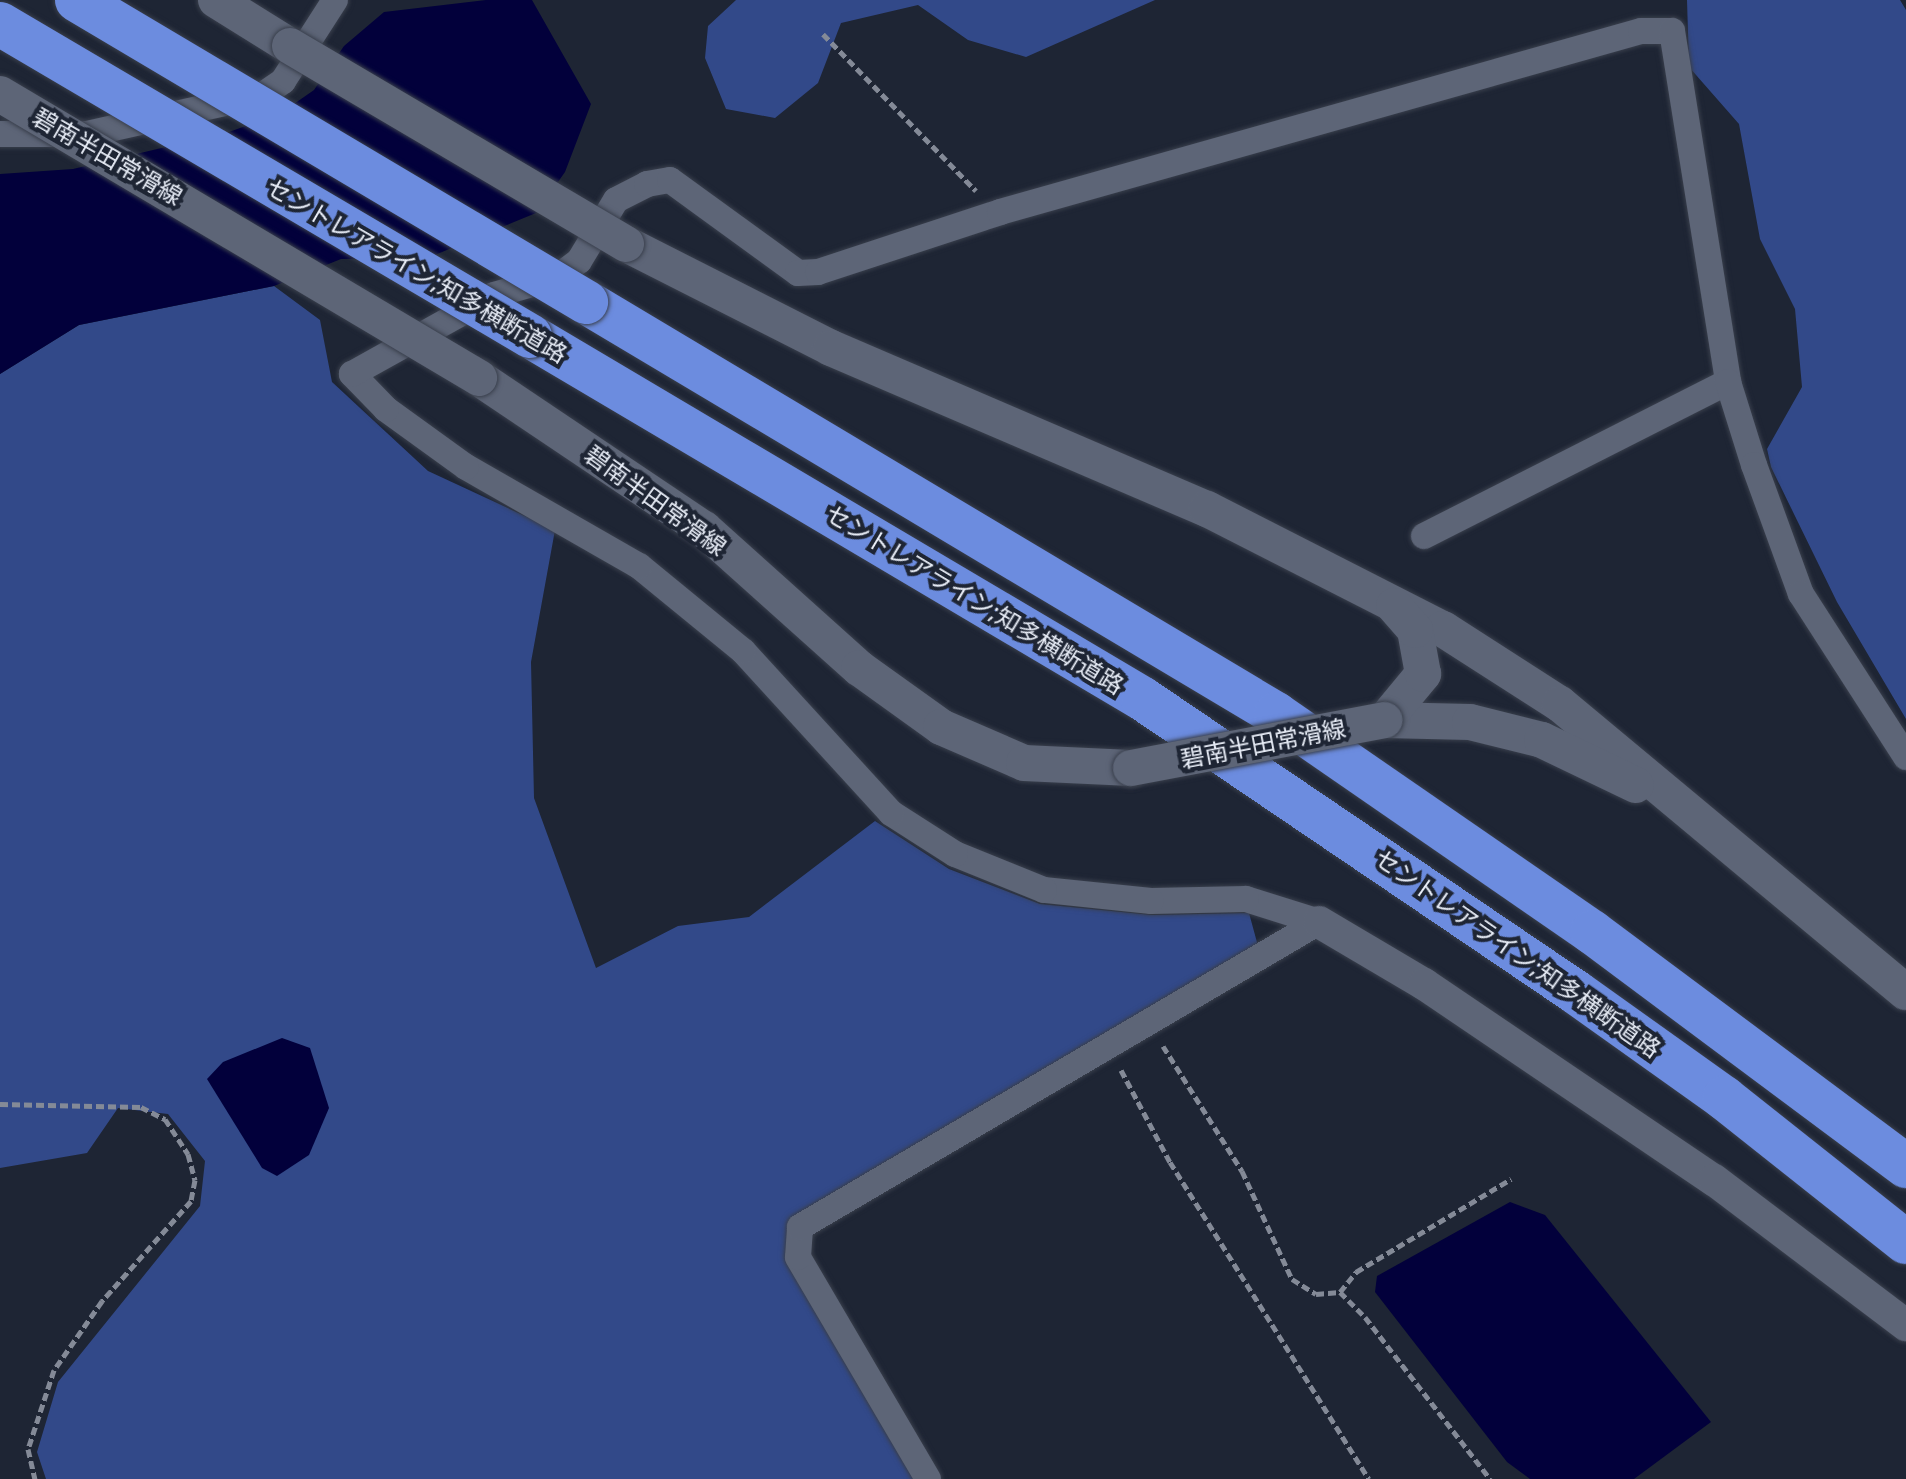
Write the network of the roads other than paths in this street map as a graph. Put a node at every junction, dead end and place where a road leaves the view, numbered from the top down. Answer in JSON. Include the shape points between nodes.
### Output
{"nodes":[{"id":1,"x":77,"y":0,"type":"edge"},
{"id":2,"x":216,"y":0,"type":"edge"},
{"id":3,"x":335,"y":0,"type":"edge"},
{"id":4,"x":0,"y":24,"type":"edge"},
{"id":5,"x":0,"y":94,"type":"edge"},
{"id":6,"x":0,"y":134,"type":"edge"},
{"id":7,"x":1728,"y":382,"type":"junction"},
{"id":8,"x":1424,"y":536,"type":"dead end"},
{"id":9,"x":1377,"y":592,"type":"junction"},
{"id":10,"x":1385,"y":720,"type":"junction"},
{"id":11,"x":1906,"y":757,"type":"edge"},
{"id":12,"x":1685,"y":809,"type":"junction"},
{"id":13,"x":1319,"y":922,"type":"junction"},
{"id":14,"x":1906,"y":992,"type":"edge"},
{"id":15,"x":1906,"y":1166,"type":"edge"},
{"id":16,"x":1906,"y":1242,"type":"edge"},
{"id":17,"x":1906,"y":1325,"type":"edge"},
{"id":18,"x":928,"y":1479,"type":"edge"}],
"edges":[{"from":1,"to":15,"type":"highway","bridge":true,"via":[[1276,714],[1592,932]]},
{"from":2,"to":9,"type":"main road","name":"碧南半田常滑線","bridge":true,"via":[[626,244],[831,348],[1207,509]]},
{"from":3,"to":6,"type":"street","via":[[283,81],[264,94],[87,134]]},
{"from":4,"to":16,"type":"highway","name":"セントレアライン;知多横断道路","bridge":true,"via":[[1156,707],[1590,1001]]},
{"from":5,"to":10,"type":"main road","name":"碧南半田常滑線","bridge":true,"via":[[479,378],[704,529],[859,668],[941,727],[1024,763],[1131,768]]},
{"from":7,"to":8,"type":"street"},
{"from":7,"to":11,"type":"street","via":[[1801,594]]},
{"from":7,"to":13,"type":"street","via":[[1672,31],[1641,31],[798,273],[670,180],[647,184],[616,200],[579,261],[559,276],[494,295],[352,374],[386,409],[466,467],[639,566],[743,651],[891,813],[955,854],[1044,890],[1151,901],[1246,899]]},
{"from":9,"to":10,"type":"main road","name":"碧南半田常滑線","via":[[1415,630],[1423,652],[1423,674]]},
{"from":9,"to":12,"type":"main road","name":"碧南半田常滑線","via":[[1560,704]]},
{"from":10,"to":12,"type":"main road","name":"碧南半田常滑線","via":[[1470,722],[1542,740]]},
{"from":12,"to":14,"type":"main road","name":"碧南半田常滑線"},
{"from":13,"to":17,"type":"street","via":[[1424,984],[1714,1180]]},
{"from":13,"to":18,"type":"street","via":[[811,1219],[797,1234],[798,1257]]}]}
